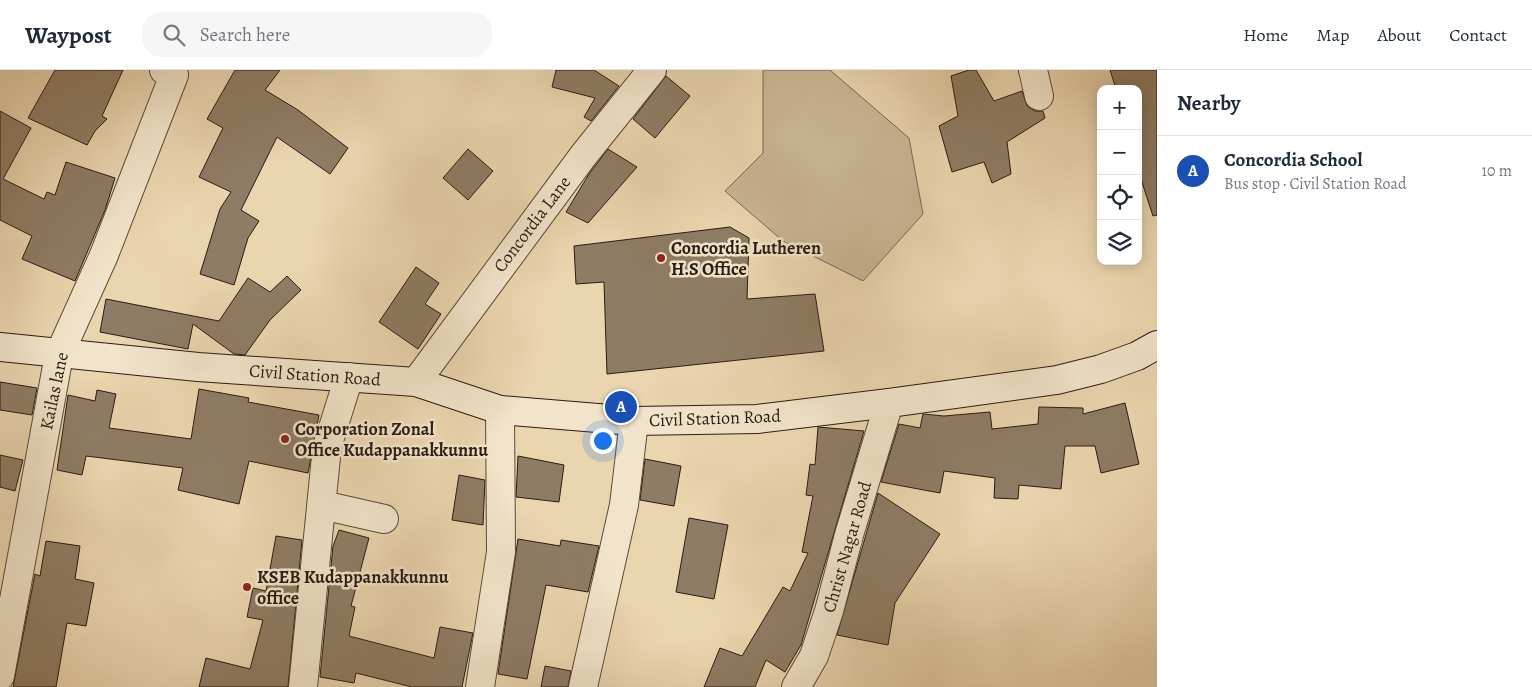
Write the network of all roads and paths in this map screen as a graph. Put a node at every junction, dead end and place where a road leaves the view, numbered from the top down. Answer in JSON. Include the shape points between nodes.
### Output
{"nodes":[{"id":1,"x":652,"y":70,"type":"edge"},
{"id":2,"x":1032,"y":70,"type":"edge"},
{"id":3,"x":172,"y":72,"type":"edge"},
{"id":4,"x":1039,"y":96,"type":"dead end"},
{"id":5,"x":1157,"y":345,"type":"edge"},
{"id":6,"x":0,"y":347,"type":"edge"},
{"id":7,"x":59,"y":355,"type":"junction"},
{"id":8,"x":349,"y":377,"type":"junction"},
{"id":9,"x":416,"y":382,"type":"junction"},
{"id":10,"x":889,"y":403,"type":"junction"},
{"id":11,"x":500,"y":410,"type":"junction"},
{"id":12,"x":634,"y":420,"type":"junction"},
{"id":13,"x":322,"y":505,"type":"junction"},
{"id":14,"x":384,"y":519,"type":"dead end"},
{"id":15,"x":0,"y":676,"type":"edge"},
{"id":16,"x":798,"y":686,"type":"edge"},
{"id":17,"x":303,"y":687,"type":"edge"},
{"id":18,"x":480,"y":687,"type":"edge"},
{"id":19,"x":583,"y":687,"type":"edge"}],
"edges":[{"from":1,"to":9,"type":"street","name":"Concordia Lane","via":[[583,156]]},
{"from":2,"to":4,"type":"street"},
{"from":3,"to":7,"type":"street","name":"Kailas lane","via":[[104,255]]},
{"from":5,"to":10,"type":"street","name":"Civil Station Road","via":[[1101,370],[1057,380]]},
{"from":6,"to":7,"type":"street","name":"Civil Station Road"},
{"from":7,"to":8,"type":"street","name":"Civil Station Road"},
{"from":7,"to":15,"type":"street","name":"Kailas lane"},
{"from":8,"to":9,"type":"street","name":"Civil Station Road"},
{"from":8,"to":13,"type":"street","via":[[327,447]]},
{"from":9,"to":11,"type":"street","name":"Civil Station Road"},
{"from":10,"to":12,"type":"street","name":"Civil Station Road","via":[[758,419]]},
{"from":10,"to":16,"type":"street","name":"Christ Nagar Road","via":[[829,610],[814,656]]},
{"from":11,"to":12,"type":"street","name":"Civil Station Road"},
{"from":11,"to":18,"type":"street","via":[[501,552]]},
{"from":12,"to":19,"type":"street","via":[[624,505]]},
{"from":13,"to":14,"type":"street"},
{"from":13,"to":17,"type":"street"}]}
